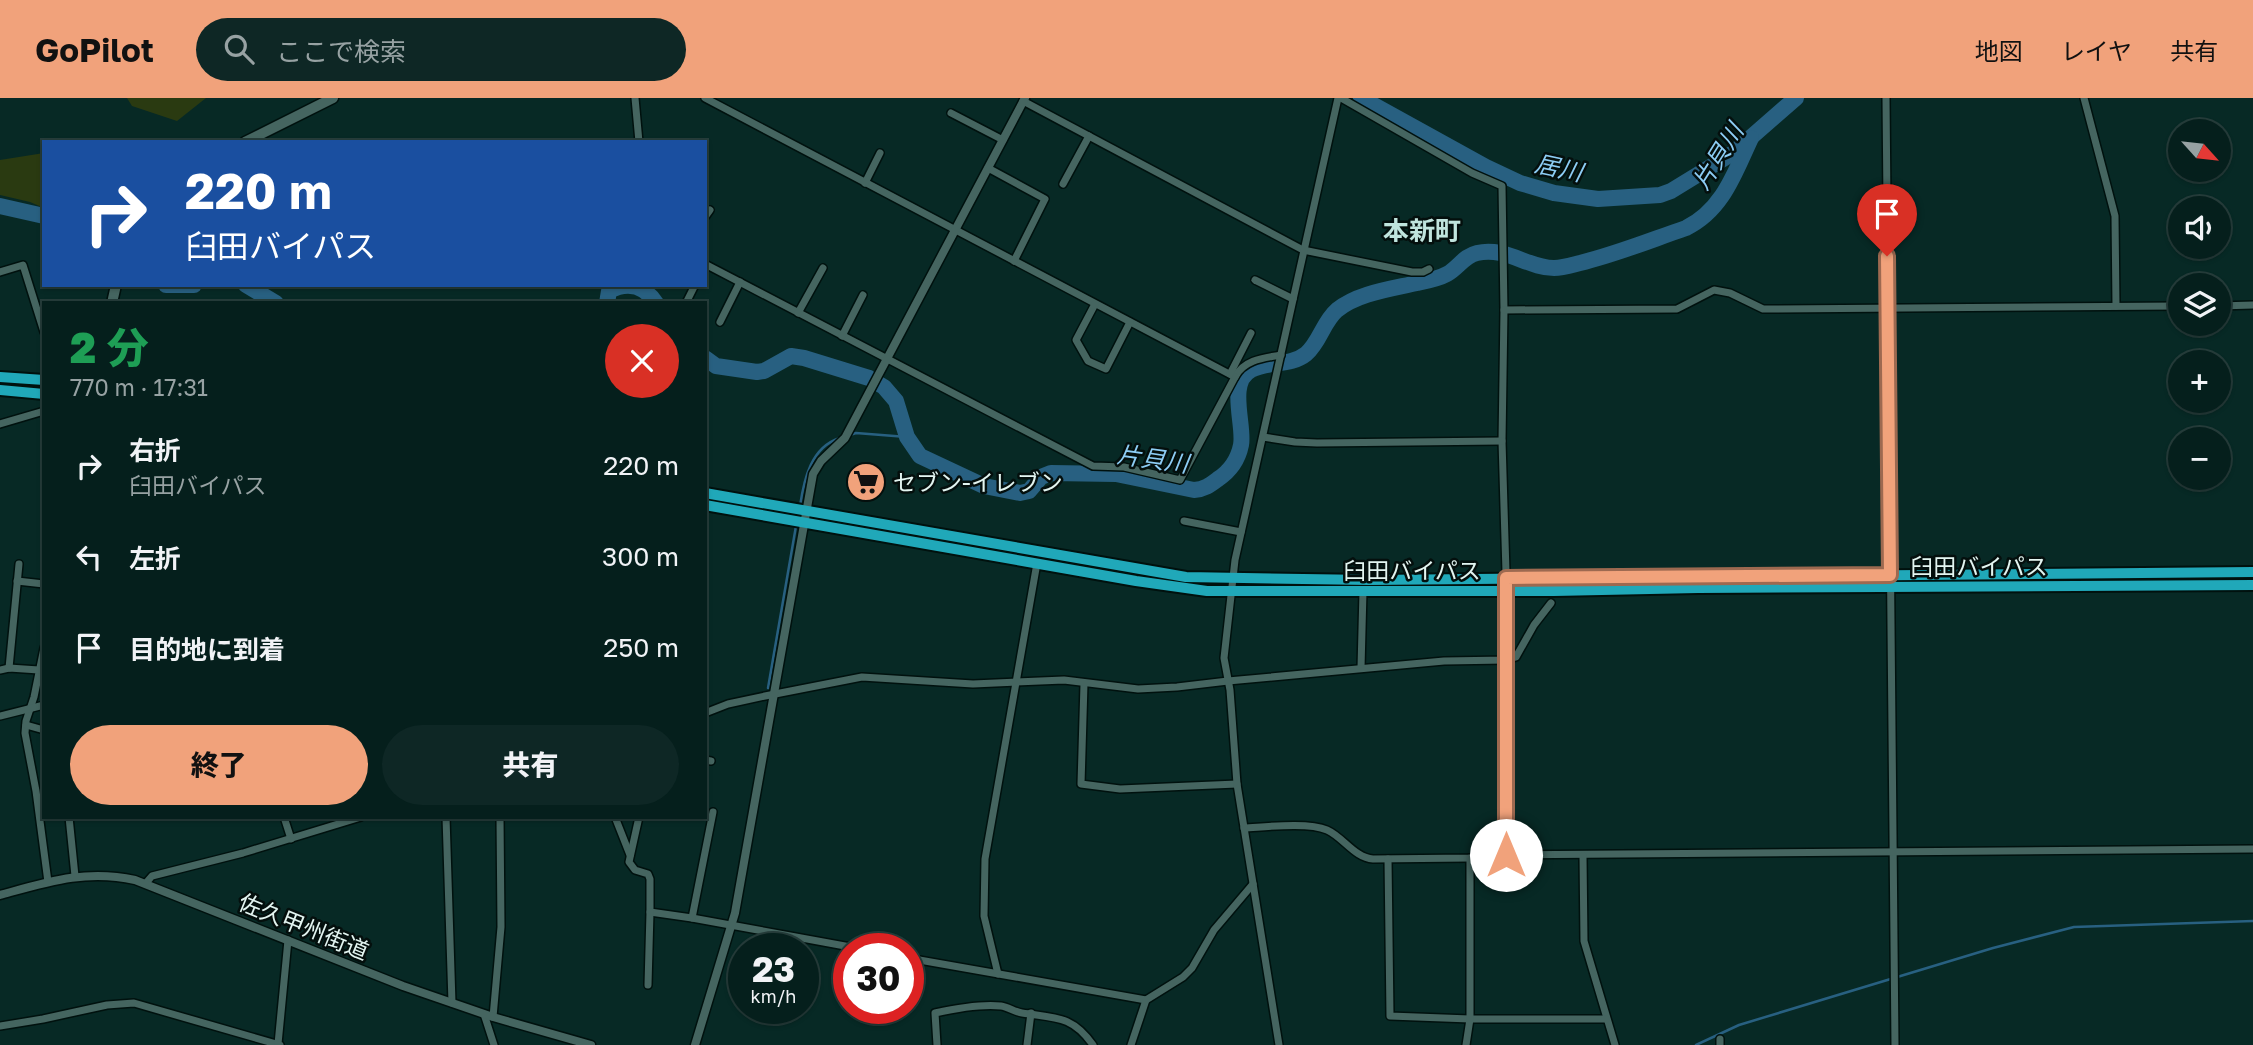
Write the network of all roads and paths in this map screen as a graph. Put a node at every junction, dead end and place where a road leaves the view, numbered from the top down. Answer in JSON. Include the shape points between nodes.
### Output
{"nodes":[{"id":1,"x":333,"y":98,"type":"edge"},
{"id":2,"x":635,"y":98,"type":"edge"},
{"id":3,"x":705,"y":98,"type":"edge"},
{"id":4,"x":1340,"y":98,"type":"edge"},
{"id":5,"x":1886,"y":98,"type":"edge"},
{"id":6,"x":2084,"y":98,"type":"edge"},
{"id":7,"x":1024,"y":100,"type":"edge"},
{"id":8,"x":951,"y":113,"type":"dead end"},
{"id":9,"x":1089,"y":136,"type":"junction"},
{"id":10,"x":249,"y":140,"type":"edge"},
{"id":11,"x":639,"y":140,"type":"edge"},
{"id":12,"x":1003,"y":140,"type":"junction"},
{"id":13,"x":880,"y":153,"type":"dead end"},
{"id":14,"x":988,"y":168,"type":"junction"},
{"id":15,"x":865,"y":183,"type":"junction"},
{"id":16,"x":1063,"y":184,"type":"dead end"},
{"id":17,"x":710,"y":209,"type":"dead end"},
{"id":18,"x":707,"y":214,"type":"edge"},
{"id":19,"x":955,"y":231,"type":"junction"},
{"id":20,"x":1303,"y":250,"type":"junction"},
{"id":21,"x":1014,"y":261,"type":"junction"},
{"id":22,"x":707,"y":265,"type":"edge"},
{"id":23,"x":823,"y":268,"type":"dead end"},
{"id":24,"x":1429,"y":269,"type":"dead end"},
{"id":25,"x":0,"y":272,"type":"edge"},
{"id":26,"x":1255,"y":280,"type":"dead end"},
{"id":27,"x":740,"y":282,"type":"junction"},
{"id":28,"x":863,"y":295,"type":"dead end"},
{"id":29,"x":1293,"y":299,"type":"junction"},
{"id":30,"x":1095,"y":304,"type":"junction"},
{"id":31,"x":2116,"y":306,"type":"junction"},
{"id":32,"x":2168,"y":306,"type":"edge"},
{"id":33,"x":2231,"y":306,"type":"edge"},
{"id":34,"x":2253,"y":306,"type":"edge"},
{"id":35,"x":1888,"y":307,"type":"junction"},
{"id":36,"x":1504,"y":310,"type":"junction"},
{"id":37,"x":798,"y":313,"type":"junction"},
{"id":38,"x":1130,"y":321,"type":"junction"},
{"id":39,"x":720,"y":322,"type":"dead end"},
{"id":40,"x":42,"y":326,"type":"edge"},
{"id":41,"x":1251,"y":333,"type":"dead end"},
{"id":42,"x":842,"y":336,"type":"junction"},
{"id":43,"x":1281,"y":356,"type":"junction"},
{"id":44,"x":887,"y":359,"type":"junction"},
{"id":45,"x":1232,"y":375,"type":"junction"},
{"id":46,"x":0,"y":377,"type":"edge"},
{"id":47,"x":42,"y":380,"type":"edge"},
{"id":48,"x":0,"y":390,"type":"edge"},
{"id":49,"x":42,"y":394,"type":"edge"},
{"id":50,"x":42,"y":412,"type":"edge"},
{"id":51,"x":0,"y":424,"type":"edge"},
{"id":52,"x":1263,"y":437,"type":"junction"},
{"id":53,"x":1502,"y":441,"type":"junction"},
{"id":54,"x":707,"y":493,"type":"edge"},
{"id":55,"x":707,"y":505,"type":"edge"},
{"id":56,"x":806,"y":516,"type":"junction"},
{"id":57,"x":1184,"y":521,"type":"dead end"},
{"id":58,"x":1241,"y":532,"type":"junction"},
{"id":59,"x":1037,"y":563,"type":"junction"},
{"id":60,"x":19,"y":564,"type":"dead end"},
{"id":61,"x":2253,"y":572,"type":"edge"},
{"id":62,"x":1506,"y":578,"type":"junction"},
{"id":63,"x":1231,"y":579,"type":"junction"},
{"id":64,"x":18,"y":581,"type":"junction"},
{"id":65,"x":1889,"y":581,"type":"junction"},
{"id":66,"x":42,"y":584,"type":"edge"},
{"id":67,"x":2253,"y":584,"type":"edge"},
{"id":68,"x":1230,"y":591,"type":"junction"},
{"id":69,"x":1363,"y":591,"type":"junction"},
{"id":70,"x":1507,"y":591,"type":"junction"},
{"id":71,"x":1551,"y":603,"type":"dead end"},
{"id":72,"x":42,"y":657,"type":"edge"},
{"id":73,"x":1506,"y":660,"type":"junction"},
{"id":74,"x":9,"y":668,"type":"junction"},
{"id":75,"x":1361,"y":668,"type":"junction"},
{"id":76,"x":0,"y":670,"type":"edge"},
{"id":77,"x":39,"y":670,"type":"junction"},
{"id":78,"x":1015,"y":681,"type":"junction"},
{"id":79,"x":1228,"y":681,"type":"junction"},
{"id":80,"x":1084,"y":684,"type":"junction"},
{"id":81,"x":773,"y":695,"type":"junction"},
{"id":82,"x":42,"y":706,"type":"edge"},
{"id":83,"x":29,"y":709,"type":"junction"},
{"id":84,"x":707,"y":712,"type":"edge"},
{"id":85,"x":0,"y":716,"type":"edge"},
{"id":86,"x":26,"y":725,"type":"junction"},
{"id":87,"x":42,"y":729,"type":"edge"},
{"id":88,"x":1237,"y":784,"type":"junction"},
{"id":89,"x":713,"y":813,"type":"dead end"},
{"id":90,"x":69,"y":819,"type":"edge"},
{"id":91,"x":285,"y":819,"type":"edge"},
{"id":92,"x":446,"y":819,"type":"edge"},
{"id":93,"x":500,"y":819,"type":"edge"},
{"id":94,"x":616,"y":819,"type":"edge"},
{"id":95,"x":639,"y":819,"type":"edge"},
{"id":96,"x":333,"y":821,"type":"edge"},
{"id":97,"x":1244,"y":828,"type":"junction"},
{"id":98,"x":291,"y":839,"type":"junction"},
{"id":99,"x":2253,"y":849,"type":"edge"},
{"id":100,"x":1892,"y":851,"type":"junction"},
{"id":101,"x":1506,"y":855,"type":"junction"},
{"id":102,"x":630,"y":856,"type":"junction"},
{"id":103,"x":1583,"y":856,"type":"junction"},
{"id":104,"x":1470,"y":858,"type":"junction"},
{"id":105,"x":1388,"y":859,"type":"junction"},
{"id":106,"x":75,"y":876,"type":"junction"},
{"id":107,"x":48,"y":882,"type":"junction"},
{"id":108,"x":146,"y":884,"type":"junction"},
{"id":109,"x":1253,"y":884,"type":"junction"},
{"id":110,"x":0,"y":895,"type":"edge"},
{"id":111,"x":650,"y":912,"type":"junction"},
{"id":112,"x":692,"y":918,"type":"junction"},
{"id":113,"x":731,"y":926,"type":"junction"},
{"id":114,"x":770,"y":933,"type":"edge"},
{"id":115,"x":288,"y":940,"type":"junction"},
{"id":116,"x":924,"y":961,"type":"edge"},
{"id":117,"x":998,"y":974,"type":"junction"},
{"id":118,"x":648,"y":985,"type":"dead end"},
{"id":119,"x":1146,"y":1000,"type":"junction"},
{"id":120,"x":452,"y":1003,"type":"junction"},
{"id":121,"x":1031,"y":1013,"type":"junction"},
{"id":122,"x":488,"y":1015,"type":"junction"},
{"id":123,"x":1470,"y":1019,"type":"junction"},
{"id":124,"x":1606,"y":1019,"type":"junction"},
{"id":125,"x":0,"y":1026,"type":"edge"},
{"id":126,"x":279,"y":1045,"type":"edge"},
{"id":127,"x":494,"y":1045,"type":"edge"},
{"id":128,"x":591,"y":1045,"type":"edge"},
{"id":129,"x":695,"y":1045,"type":"edge"},
{"id":130,"x":937,"y":1045,"type":"edge"},
{"id":131,"x":1027,"y":1045,"type":"edge"},
{"id":132,"x":1093,"y":1045,"type":"edge"},
{"id":133,"x":1131,"y":1045,"type":"edge"},
{"id":134,"x":1279,"y":1045,"type":"edge"},
{"id":135,"x":1466,"y":1045,"type":"edge"},
{"id":136,"x":1615,"y":1045,"type":"edge"},
{"id":137,"x":1895,"y":1045,"type":"edge"}],
"edges":[{"from":1,"to":10,"type":"main road"},
{"from":2,"to":11,"type":"street"},
{"from":3,"to":15,"type":"street"},
{"from":4,"to":20,"type":"street"},
{"from":4,"to":36,"type":"street","via":[[1502,186]]},
{"from":5,"to":35,"type":"street"},
{"from":6,"to":31,"type":"street","via":[[2115,216]]},
{"from":7,"to":9,"type":"street"},
{"from":7,"to":12,"type":"street"},
{"from":8,"to":12,"type":"street"},
{"from":9,"to":16,"type":"street"},
{"from":9,"to":20,"type":"street"},
{"from":12,"to":14,"type":"street"},
{"from":13,"to":15,"type":"street"},
{"from":14,"to":19,"type":"street"},
{"from":14,"to":21,"type":"street","via":[[1045,199]]},
{"from":15,"to":19,"type":"street"},
{"from":17,"to":18,"type":"street"},
{"from":19,"to":21,"type":"street"},
{"from":19,"to":44,"type":"street"},
{"from":20,"to":24,"type":"street","via":[[1412,272]]},
{"from":20,"to":29,"type":"street"},
{"from":21,"to":30,"type":"street"},
{"from":22,"to":27,"type":"street"},
{"from":23,"to":37,"type":"street"},
{"from":25,"to":40,"type":"street","via":[[23,265]]},
{"from":26,"to":29,"type":"street"},
{"from":27,"to":37,"type":"street"},
{"from":27,"to":39,"type":"street"},
{"from":28,"to":42,"type":"street"},
{"from":29,"to":43,"type":"street"},
{"from":30,"to":38,"type":"street"},
{"from":30,"to":38,"type":"street","via":[[1076,340],[1088,361],[1106,369]]},
{"from":31,"to":32,"type":"street"},
{"from":31,"to":35,"type":"street"},
{"from":33,"to":34,"type":"street"},
{"from":35,"to":36,"type":"street","via":[[1763,309],[1714,290],[1676,309]]},
{"from":35,"to":65,"type":"street"},
{"from":36,"to":53,"type":"street"},
{"from":37,"to":42,"type":"street"},
{"from":38,"to":45,"type":"street"},
{"from":41,"to":45,"type":"street"},
{"from":42,"to":44,"type":"street"},
{"from":43,"to":45,"type":"street","via":[[1258,359]]},
{"from":43,"to":52,"type":"street"},
{"from":44,"to":45,"type":"street","via":[[1093,466],[1124,467],[1180,480]]},
{"from":44,"to":56,"type":"street","via":[[845,438],[816,469]]},
{"from":46,"to":47,"type":"highway"},
{"from":48,"to":49,"type":"highway"},
{"from":50,"to":51,"type":"street"},
{"from":52,"to":53,"type":"street","via":[[1306,443]]},
{"from":52,"to":58,"type":"street"},
{"from":53,"to":62,"type":"street"},
{"from":54,"to":56,"type":"highway","name":"臼田バイパス"},
{"from":55,"to":56,"type":"highway","name":"臼田バイパス"},
{"from":56,"to":59,"type":"highway","name":"臼田バイパス"},
{"from":56,"to":63,"type":"highway","name":"臼田バイパス","via":[[1186,577]]},
{"from":56,"to":81,"type":"street"},
{"from":57,"to":58,"type":"street"},
{"from":58,"to":63,"type":"street"},
{"from":59,"to":68,"type":"highway","name":"臼田バイパス","via":[[1183,589]]},
{"from":59,"to":78,"type":"street"},
{"from":60,"to":64,"type":"street"},
{"from":61,"to":65,"type":"highway","name":"臼田バイパス"},
{"from":62,"to":63,"type":"highway","name":"臼田バイパス"},
{"from":62,"to":65,"type":"highway","name":"臼田バイパス"},
{"from":62,"to":70,"type":"street"},
{"from":63,"to":68,"type":"street"},
{"from":64,"to":66,"type":"street"},
{"from":64,"to":74,"type":"street"},
{"from":65,"to":67,"type":"highway","name":"臼田バイパス"},
{"from":65,"to":70,"type":"highway","name":"臼田バイパス"},
{"from":65,"to":100,"type":"street"},
{"from":68,"to":69,"type":"highway","name":"臼田バイパス"},
{"from":68,"to":79,"type":"street","via":[[1224,658]]},
{"from":69,"to":70,"type":"highway","name":"臼田バイパス"},
{"from":69,"to":75,"type":"street"},
{"from":70,"to":73,"type":"street"},
{"from":71,"to":73,"type":"street","via":[[1516,657]]},
{"from":72,"to":77,"type":"street"},
{"from":73,"to":75,"type":"street"},
{"from":73,"to":101,"type":"street"},
{"from":74,"to":76,"type":"street"},
{"from":74,"to":77,"type":"street"},
{"from":75,"to":79,"type":"street"},
{"from":77,"to":83,"type":"street"},
{"from":78,"to":80,"type":"street"},
{"from":78,"to":81,"type":"street","via":[[962,684],[862,677]]},
{"from":78,"to":117,"type":"street","via":[[984,869],[984,916]]},
{"from":79,"to":80,"type":"street","via":[[1138,689]]},
{"from":79,"to":88,"type":"street"},
{"from":80,"to":88,"type":"street","via":[[1081,784],[1120,789]]},
{"from":81,"to":84,"type":"street"},
{"from":81,"to":113,"type":"street"},
{"from":82,"to":83,"type":"street"},
{"from":83,"to":85,"type":"street"},
{"from":83,"to":86,"type":"street"},
{"from":86,"to":87,"type":"street"},
{"from":86,"to":107,"type":"street"},
{"from":88,"to":97,"type":"street"},
{"from":89,"to":112,"type":"street"},
{"from":90,"to":106,"type":"street"},
{"from":91,"to":98,"type":"street"},
{"from":92,"to":120,"type":"street"},
{"from":93,"to":122,"type":"street","via":[[501,927]]},
{"from":94,"to":102,"type":"street"},
{"from":95,"to":102,"type":"street"},
{"from":96,"to":98,"type":"street"},
{"from":97,"to":105,"type":"street","via":[[1321,828],[1368,859]]},
{"from":97,"to":109,"type":"street"},
{"from":98,"to":108,"type":"street","via":[[152,876]]},
{"from":99,"to":100,"type":"street"},
{"from":100,"to":103,"type":"street"},
{"from":100,"to":137,"type":"street"},
{"from":101,"to":103,"type":"street"},
{"from":101,"to":104,"type":"street"},
{"from":102,"to":111,"type":"street","via":[[631,867],[650,879]]},
{"from":103,"to":124,"type":"street","via":[[1584,941]]},
{"from":104,"to":105,"type":"street"},
{"from":104,"to":123,"type":"street"},
{"from":105,"to":123,"type":"street","via":[[1390,1016]]},
{"from":106,"to":107,"type":"street","name":"佐久甲州街道"},
{"from":106,"to":108,"type":"street","name":"佐久甲州街道","via":[[125,878]]},
{"from":107,"to":110,"type":"street","name":"佐久甲州街道"},
{"from":108,"to":115,"type":"street","name":"佐久甲州街道"},
{"from":109,"to":119,"type":"street","via":[[1214,930],[1192,968]]},
{"from":109,"to":134,"type":"street"},
{"from":111,"to":112,"type":"street"},
{"from":111,"to":118,"type":"street"},
{"from":112,"to":113,"type":"street"},
{"from":113,"to":114,"type":"street"},
{"from":113,"to":129,"type":"street"},
{"from":115,"to":120,"type":"street","name":"佐久甲州街道"},
{"from":115,"to":126,"type":"street"},
{"from":116,"to":117,"type":"street"},
{"from":117,"to":119,"type":"street"},
{"from":119,"to":133,"type":"street"},
{"from":120,"to":122,"type":"street","name":"佐久甲州街道"},
{"from":121,"to":130,"type":"street","via":[[1000,1006],[935,1013]]},
{"from":121,"to":131,"type":"street"},
{"from":121,"to":132,"type":"street","via":[[1063,1018],[1084,1032]]},
{"from":122,"to":127,"type":"street"},
{"from":122,"to":128,"type":"street","name":"佐久甲州街道"},
{"from":123,"to":124,"type":"street"},
{"from":123,"to":135,"type":"street"},
{"from":124,"to":136,"type":"street"},
{"from":125,"to":126,"type":"street","via":[[134,1003]]}]}
